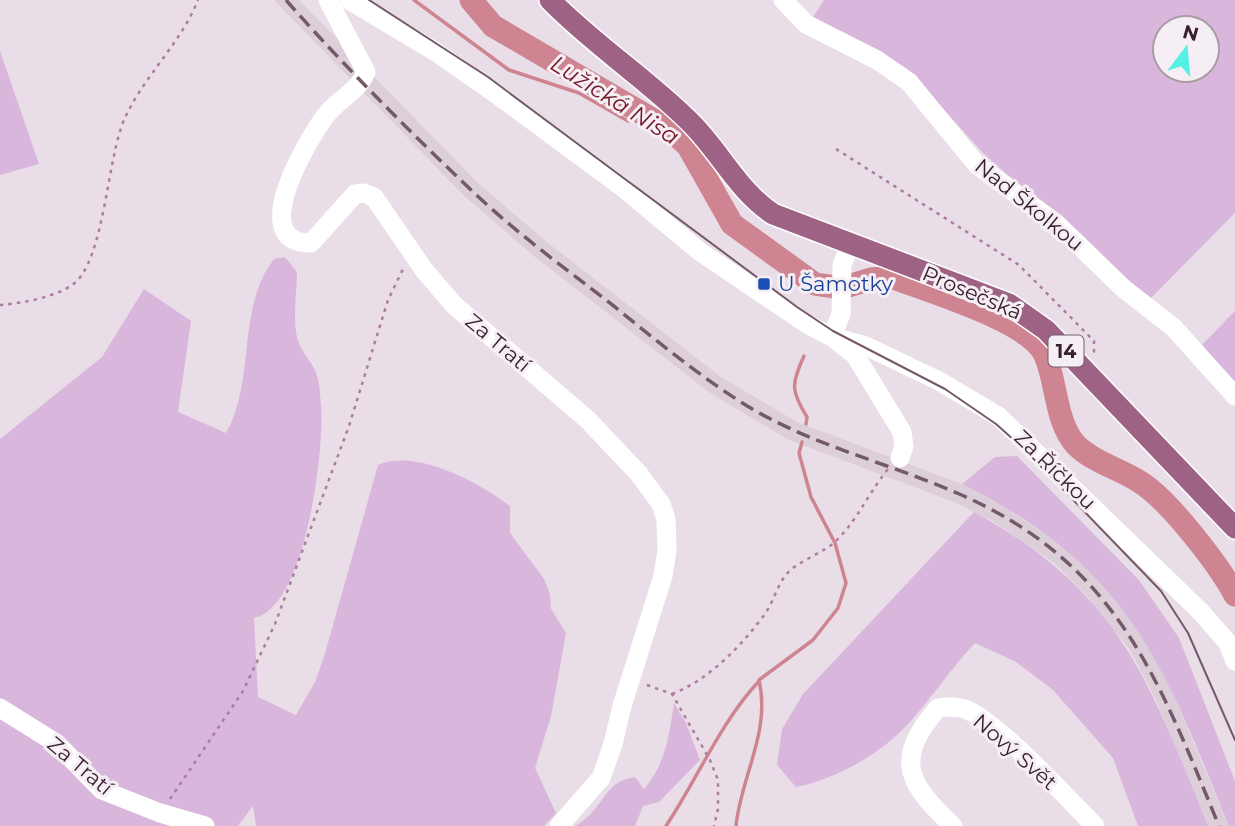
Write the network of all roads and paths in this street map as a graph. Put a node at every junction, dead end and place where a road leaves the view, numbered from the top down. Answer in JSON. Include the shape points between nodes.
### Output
{"nodes":[{"id":1,"x":198,"y":0,"type":"edge"},
{"id":2,"x":328,"y":0,"type":"edge"},
{"id":3,"x":349,"y":0,"type":"edge"},
{"id":4,"x":550,"y":0,"type":"edge"},
{"id":5,"x":782,"y":0,"type":"edge"},
{"id":6,"x":836,"y":149,"type":"dead end"},
{"id":7,"x":850,"y":245,"type":"junction"},
{"id":8,"x":411,"y":252,"type":"junction"},
{"id":9,"x":0,"y":305,"type":"edge"},
{"id":10,"x":832,"y":337,"type":"junction"},
{"id":11,"x":1084,"y":369,"type":"junction"},
{"id":12,"x":1235,"y":396,"type":"edge"},
{"id":13,"x":900,"y":458,"type":"joint"},
{"id":14,"x":1235,"y":528,"type":"edge"},
{"id":15,"x":1235,"y":662,"type":"edge"},
{"id":16,"x":631,"y":678,"type":"junction"},
{"id":17,"x":672,"y":694,"type":"junction"},
{"id":18,"x":0,"y":708,"type":"edge"},
{"id":19,"x":160,"y":813,"type":"junction"},
{"id":20,"x":205,"y":826,"type":"edge"},
{"id":21,"x":559,"y":826,"type":"edge"},
{"id":22,"x":714,"y":826,"type":"edge"},
{"id":23,"x":953,"y":826,"type":"edge"},
{"id":24,"x":1095,"y":826,"type":"edge"}],
"edges":[{"from":1,"to":9,"type":"path","via":[[131,104],[117,134],[92,255],[73,284],[22,303]]},
{"from":2,"to":8,"type":"street","name":"Za Tratí","via":[[366,72],[351,93],[326,114],[290,177],[282,224],[293,240],[311,243],[347,201],[364,193],[387,211]]},
{"from":3,"to":10,"type":"street","via":[[436,52],[621,186],[699,251]]},
{"from":4,"to":7,"type":"main road","name":"Prosečská","number":"14","via":[[692,124],[758,205]]},
{"from":5,"to":12,"type":"street","name":"Nad Školkou","via":[[806,24],[909,82],[977,165],[1057,224],[1123,288],[1174,328]]},
{"from":6,"to":11,"type":"path","via":[[1019,265],[1094,341],[1093,360]]},
{"from":7,"to":10,"type":"street","via":[[842,265],[843,299]]},
{"from":7,"to":11,"type":"main road","name":"Prosečská","number":"14","via":[[1009,304],[1046,330]]},
{"from":8,"to":16,"type":"street","name":"Za Tratí","via":[[454,305],[588,420],[661,503],[667,529],[663,576]]},
{"from":8,"to":19,"type":"path","via":[[388,300],[349,426],[275,624],[243,691]]},
{"from":10,"to":13,"type":"street","via":[[855,355],[902,432]]},
{"from":10,"to":15,"type":"street","name":"Za Říčkou","via":[[866,346],[998,416],[1200,611],[1228,643]]},
{"from":11,"to":14,"type":"main road","name":"Prosečská","number":"14"},
{"from":13,"to":17,"type":"path","via":[[877,482],[870,500],[838,539],[787,573],[767,612],[743,641],[711,671]]},
{"from":16,"to":17,"type":"path"},
{"from":16,"to":21,"type":"street","name":"Za Tratí","via":[[601,778]]},
{"from":17,"to":22,"type":"path","via":[[718,780],[719,809]]},
{"from":18,"to":19,"type":"street","name":"Za Tratí","via":[[56,743],[102,790]]},
{"from":19,"to":20,"type":"street","name":"Za Tratí"},
{"from":23,"to":24,"type":"street","name":"Nový Svět","via":[[922,797],[911,778],[913,746],[938,708],[950,706],[964,709],[988,725]]}]}
